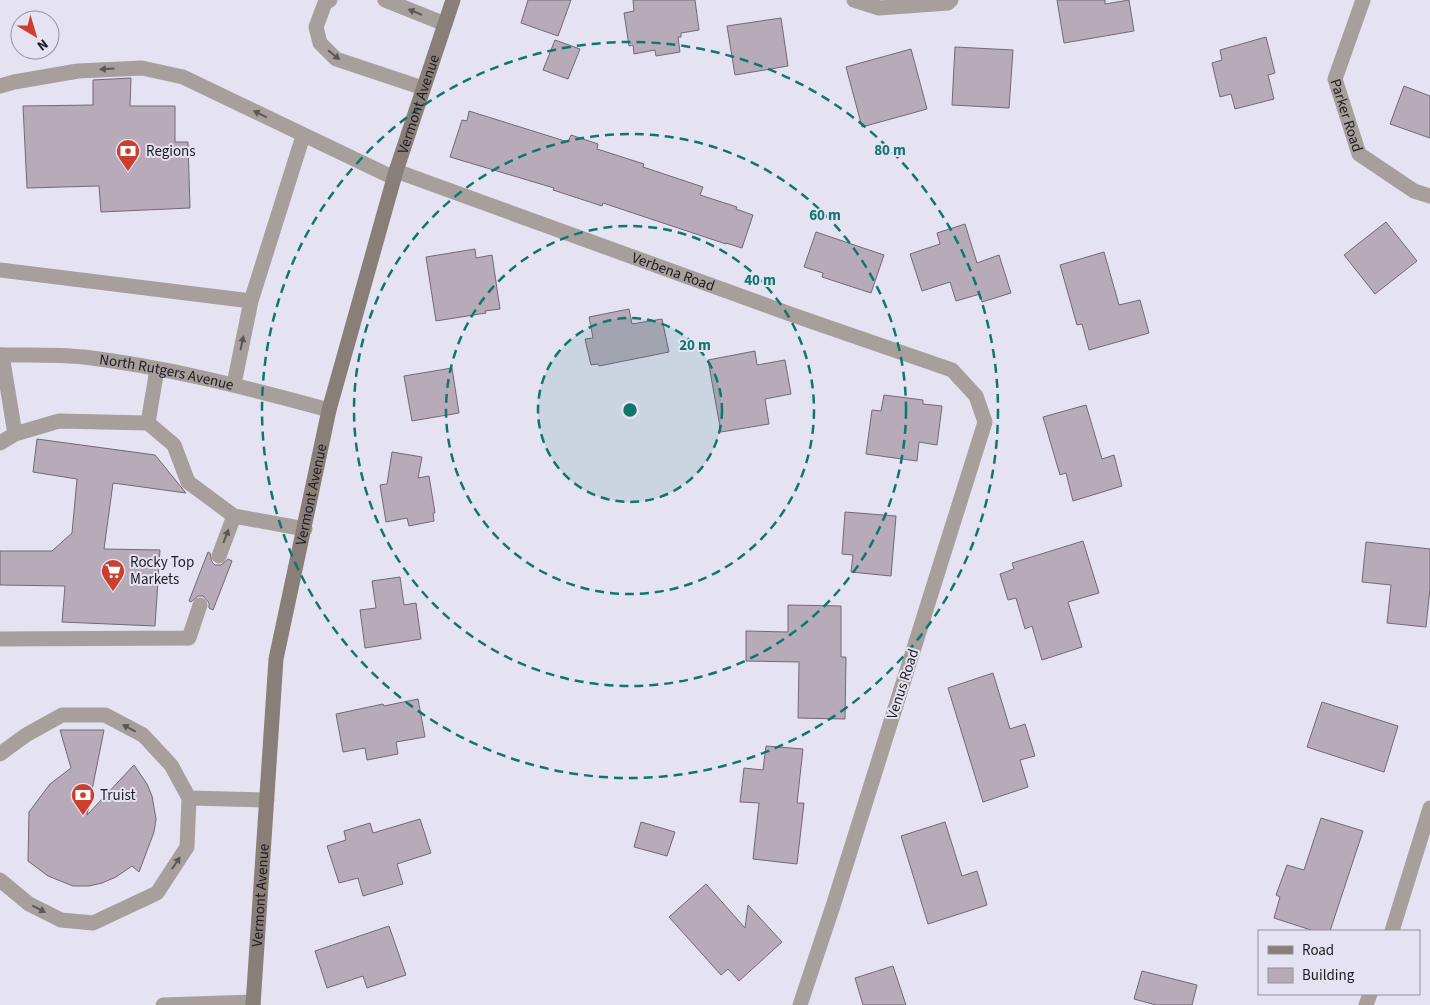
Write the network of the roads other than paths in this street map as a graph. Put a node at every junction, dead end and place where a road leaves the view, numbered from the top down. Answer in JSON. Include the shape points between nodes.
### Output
{"nodes":[{"id":1,"x":330,"y":0,"type":"edge"},
{"id":2,"x":385,"y":0,"type":"edge"},
{"id":3,"x":453,"y":0,"type":"edge"},
{"id":4,"x":854,"y":0,"type":"edge"},
{"id":5,"x":951,"y":0,"type":"edge"},
{"id":6,"x":1363,"y":0,"type":"edge"},
{"id":7,"x":444,"y":24,"type":"junction"},
{"id":8,"x":0,"y":86,"type":"edge"},
{"id":9,"x":423,"y":88,"type":"junction"},
{"id":10,"x":303,"y":136,"type":"junction"},
{"id":11,"x":395,"y":175,"type":"junction"},
{"id":12,"x":1430,"y":196,"type":"edge"},
{"id":13,"x":0,"y":270,"type":"edge"},
{"id":14,"x":251,"y":301,"type":"junction"},
{"id":15,"x":1,"y":355,"type":"edge"},
{"id":16,"x":157,"y":369,"type":"junction"},
{"id":17,"x":952,"y":370,"type":"joint"},
{"id":18,"x":234,"y":384,"type":"junction"},
{"id":19,"x":329,"y":410,"type":"junction"},
{"id":20,"x":148,"y":422,"type":"junction"},
{"id":21,"x":16,"y":434,"type":"junction"},
{"id":22,"x":0,"y":443,"type":"edge"},
{"id":23,"x":234,"y":516,"type":"junction"},
{"id":24,"x":305,"y":529,"type":"junction"},
{"id":25,"x":219,"y":556,"type":"dead end"},
{"id":26,"x":200,"y":605,"type":"dead end"},
{"id":27,"x":0,"y":639,"type":"edge"},
{"id":28,"x":0,"y":754,"type":"edge"},
{"id":29,"x":189,"y":798,"type":"junction"},
{"id":30,"x":267,"y":800,"type":"junction"},
{"id":31,"x":1430,"y":808,"type":"edge"},
{"id":32,"x":0,"y":880,"type":"edge"},
{"id":33,"x":1392,"y":930,"type":"edge"},
{"id":34,"x":253,"y":1003,"type":"edge"},
{"id":35,"x":163,"y":1005,"type":"edge"},
{"id":36,"x":800,"y":1005,"type":"edge"}],
"edges":[{"from":1,"to":9,"type":"street","one_way":true,"via":[[325,3],[316,27],[320,43],[336,59]]},
{"from":7,"to":2,"type":"street","one_way":true},
{"from":3,"to":7,"type":"street","name":"Vermont Avenue"},
{"from":4,"to":5,"type":"street","via":[[879,8],[948,3]]},
{"from":6,"to":12,"type":"street","name":"Parker Road","via":[[1335,79],[1359,154],[1414,191]]},
{"from":7,"to":9,"type":"street","name":"Vermont Avenue"},
{"from":10,"to":8,"type":"street","name":"Verbena Road","one_way":true,"via":[[183,77],[142,68],[78,71]]},
{"from":9,"to":11,"type":"street","name":"Vermont Avenue"},
{"from":10,"to":11,"type":"street","name":"Verbena Road"},
{"from":10,"to":14,"type":"street"},
{"from":11,"to":17,"type":"street","name":"Verbena Road"},
{"from":11,"to":19,"type":"street","name":"Vermont Avenue"},
{"from":13,"to":14,"type":"street"},
{"from":18,"to":14,"type":"street","one_way":true},
{"from":15,"to":16,"type":"street","name":"North Rutgers Avenue","via":[[82,357]]},
{"from":15,"to":21,"type":"street"},
{"from":16,"to":18,"type":"street","name":"North Rutgers Avenue"},
{"from":16,"to":20,"type":"street"},
{"from":17,"to":36,"type":"street","name":"Venus Road","via":[[976,396],[985,422]]},
{"from":18,"to":19,"type":"street","name":"North Rutgers Avenue"},
{"from":19,"to":24,"type":"street","name":"Vermont Avenue"},
{"from":20,"to":21,"type":"street","via":[[60,421]]},
{"from":20,"to":23,"type":"street","via":[[174,445],[188,482]]},
{"from":21,"to":22,"type":"street"},
{"from":23,"to":24,"type":"street"},
{"from":25,"to":23,"type":"street","one_way":true},
{"from":24,"to":30,"type":"street","name":"Vermont Avenue","via":[[276,659]]},
{"from":26,"to":27,"type":"street","via":[[189,638]]},
{"from":29,"to":28,"type":"street","one_way":true,"via":[[171,765],[143,735],[105,715],[62,715],[26,734]]},
{"from":29,"to":30,"type":"street"},
{"from":32,"to":29,"type":"street","one_way":true,"via":[[29,904],[61,920],[93,923],[157,893],[187,847]]},
{"from":30,"to":34,"type":"street","name":"Vermont Avenue"},
{"from":31,"to":33,"type":"street"},
{"from":34,"to":35,"type":"street"}]}
